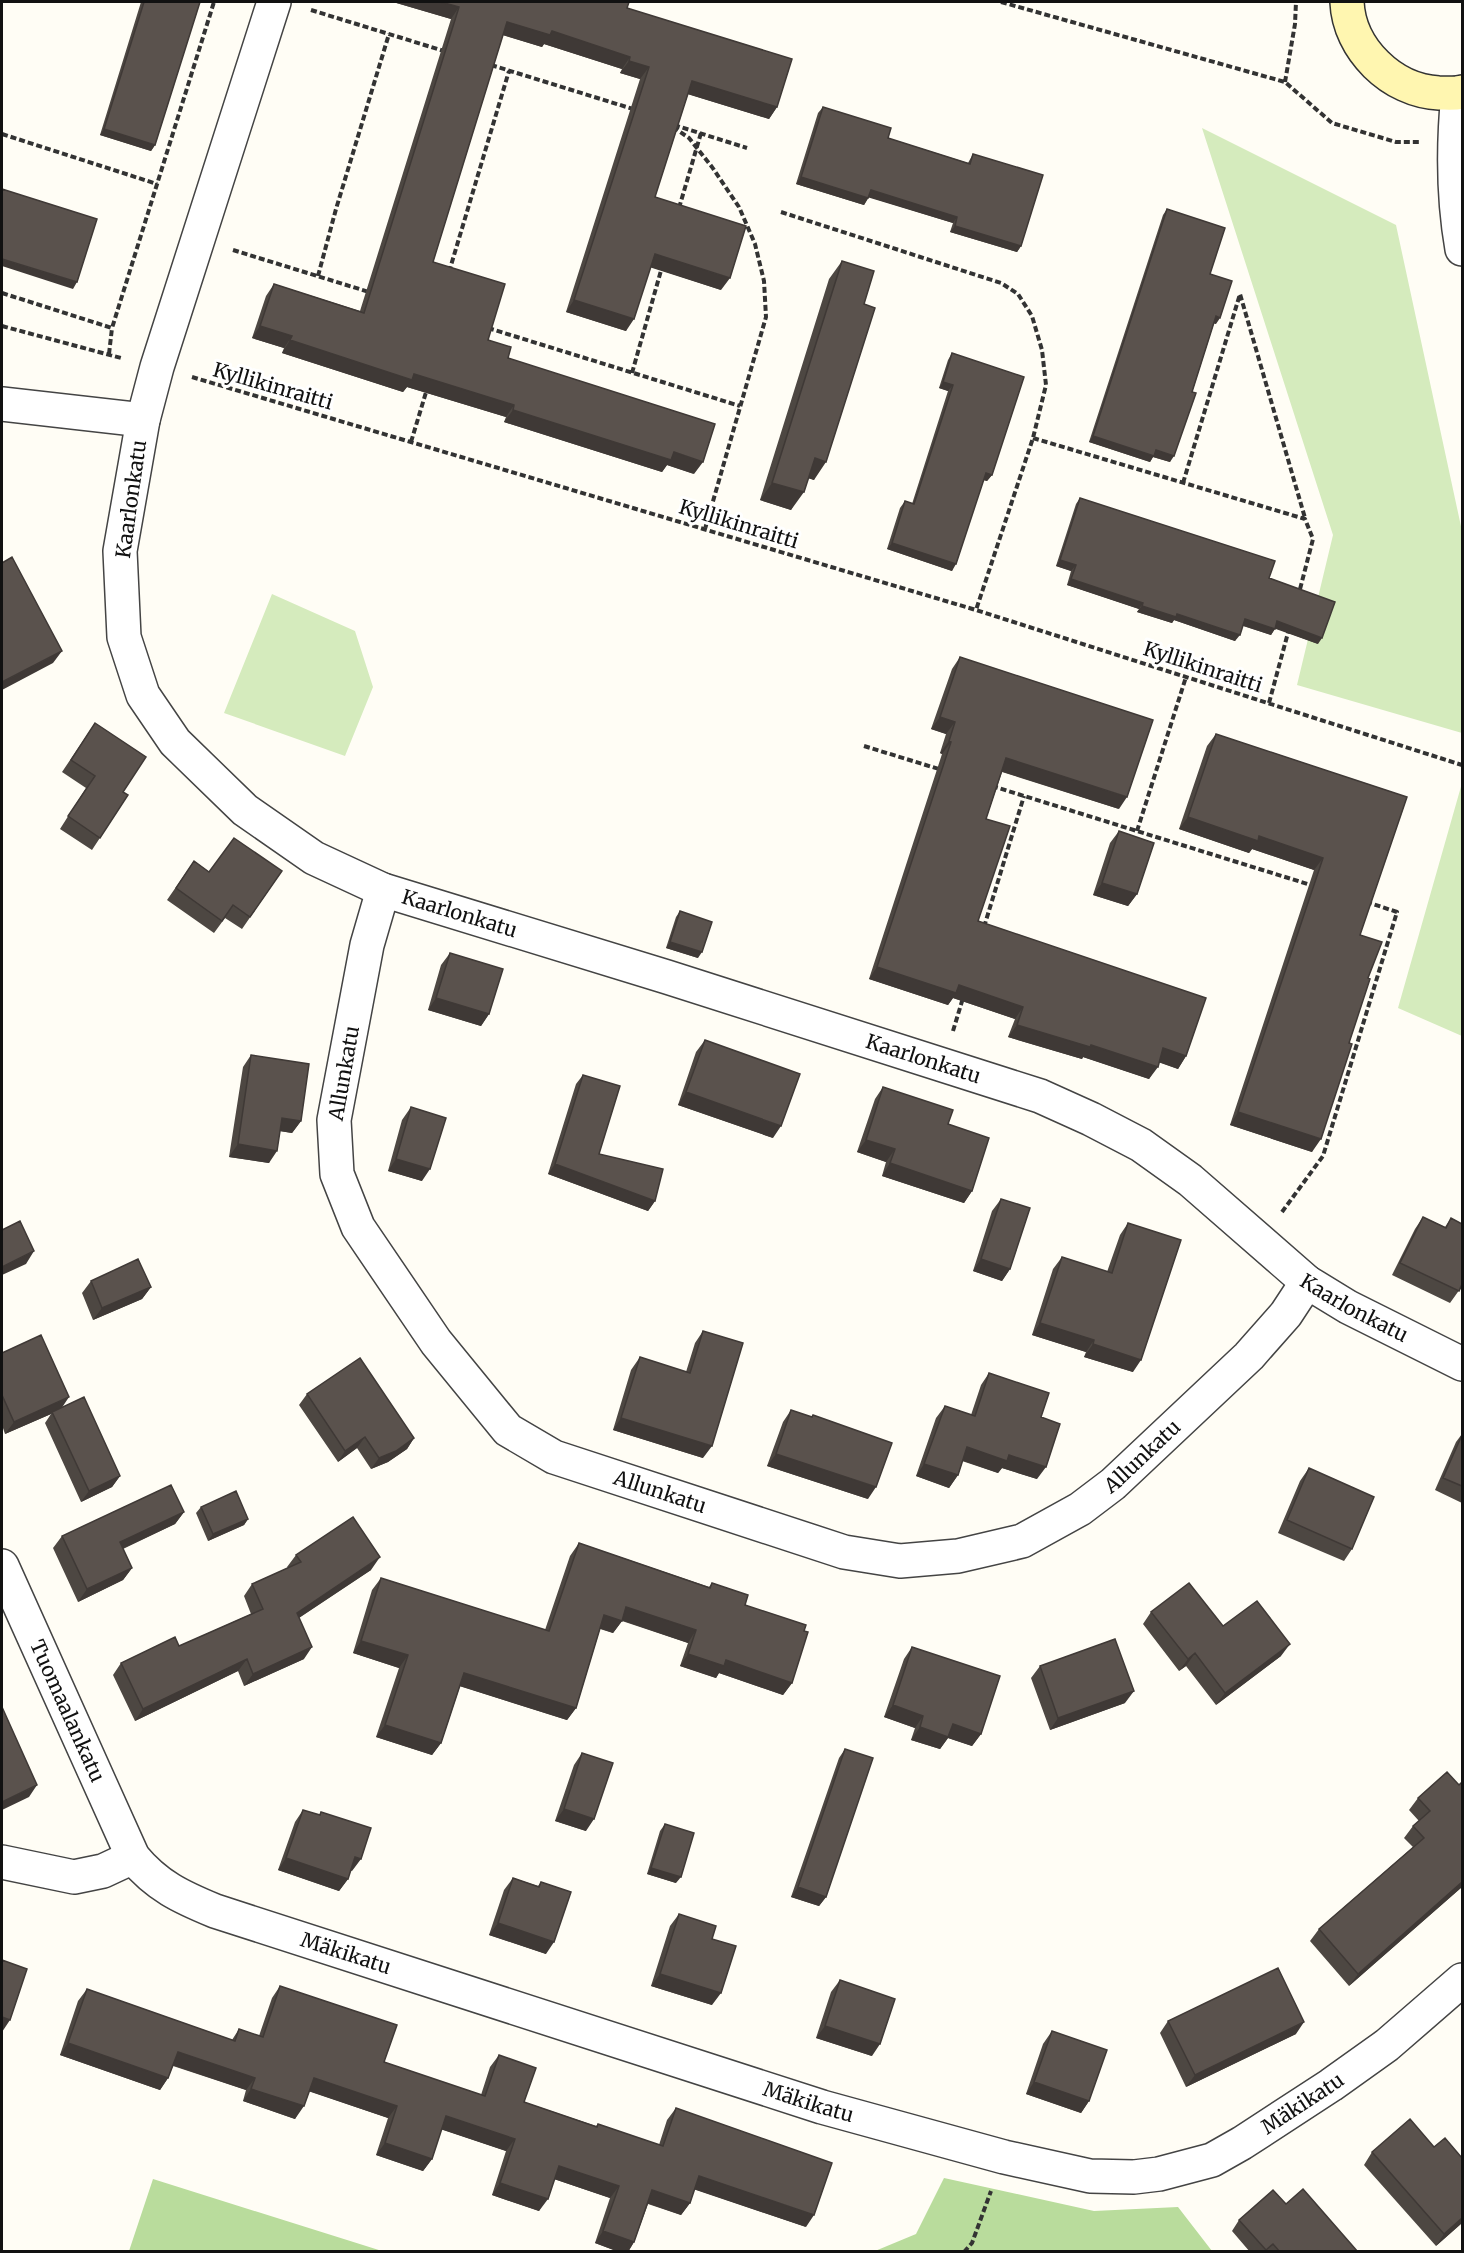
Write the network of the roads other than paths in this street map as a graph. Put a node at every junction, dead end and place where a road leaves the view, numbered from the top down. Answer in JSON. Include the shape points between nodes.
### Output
{"nodes":[{"id":1,"x":274,"y":2,"type":"edge"},
{"id":2,"x":1347,"y":2,"type":"edge"},
{"id":3,"x":1460,"y":93,"type":"edge"},
{"id":4,"x":1462,"y":249,"type":"edge"},
{"id":5,"x":2,"y":404,"type":"edge"},
{"id":6,"x":143,"y":420,"type":"junction"},
{"id":7,"x":383,"y":890,"type":"junction"},
{"id":8,"x":1307,"y":1282,"type":"junction"},
{"id":9,"x":1462,"y":1364,"type":"edge"},
{"id":10,"x":2,"y":1566,"type":"edge"},
{"id":11,"x":133,"y":1857,"type":"junction"},
{"id":12,"x":2,"y":1862,"type":"edge"},
{"id":13,"x":1462,"y":1980,"type":"edge"}],
"edges":[{"from":1,"to":6,"type":"street","name":"Kaarlonkatu"},
{"from":2,"to":3,"type":"main road","via":[[1347,14],[1358,42],[1376,65],[1400,83],[1428,92]]},
{"from":3,"to":4,"type":"street","via":[[1454,142]]},
{"from":5,"to":6,"type":"street"},
{"from":6,"to":7,"type":"street","name":"Kaarlonkatu","via":[[120,551],[124,637],[143,695],[176,742],[245,810],[314,858]]},
{"from":7,"to":8,"type":"street","name":"Kaarlonkatu","via":[[1040,1096],[1141,1145],[1190,1180]]},
{"from":7,"to":8,"type":"street","name":"Allunkatu","via":[[367,945],[334,1120],[337,1174],[358,1227],[436,1342],[508,1430],[554,1457],[844,1552],[900,1561],[957,1556],[1022,1541],[1080,1509],[1113,1484],[1249,1356],[1286,1314]]},
{"from":8,"to":9,"type":"street","name":"Kaarlonkatu"},
{"from":10,"to":11,"type":"street","name":"Tuomaalankatu"},
{"from":11,"to":12,"type":"street","via":[[103,1871],[74,1877]]},
{"from":11,"to":13,"type":"street","name":"Mäkikatu","via":[[171,1892],[215,1911],[822,2107],[1004,2157],[1090,2176],[1159,2174],[1212,2160],[1387,2045]]}]}
